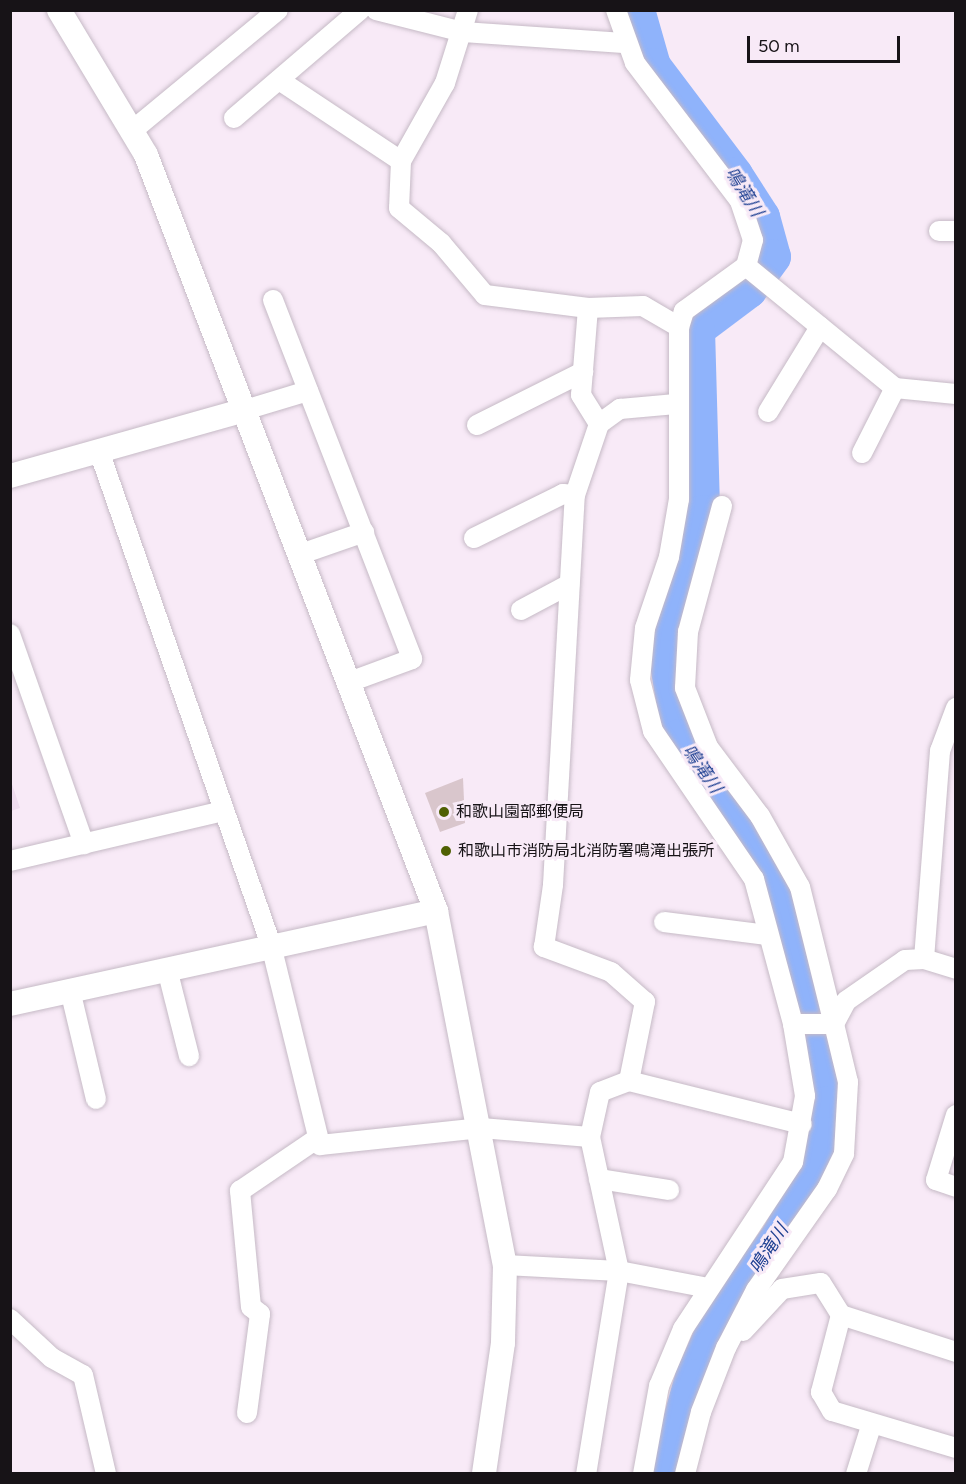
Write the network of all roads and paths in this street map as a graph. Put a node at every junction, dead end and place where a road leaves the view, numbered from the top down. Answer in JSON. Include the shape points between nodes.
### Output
{"nodes":[{"id":1,"x":59,"y":10,"type":"edge"},
{"id":2,"x":360,"y":10,"type":"edge"},
{"id":3,"x":376,"y":10,"type":"edge"},
{"id":4,"x":468,"y":10,"type":"edge"},
{"id":5,"x":616,"y":10,"type":"edge"},
{"id":6,"x":272,"y":13,"type":"edge"},
{"id":7,"x":463,"y":32,"type":"junction"},
{"id":8,"x":624,"y":43,"type":"junction"},
{"id":9,"x":279,"y":80,"type":"junction"},
{"id":10,"x":234,"y":118,"type":"dead end"},
{"id":11,"x":133,"y":130,"type":"junction"},
{"id":12,"x":401,"y":161,"type":"junction"},
{"id":13,"x":750,"y":269,"type":"junction"},
{"id":14,"x":273,"y":300,"type":"dead end"},
{"id":15,"x":588,"y":308,"type":"junction"},
{"id":16,"x":680,"y":327,"type":"junction"},
{"id":17,"x":820,"y":327,"type":"junction"},
{"id":18,"x":583,"y":372,"type":"junction"},
{"id":19,"x":895,"y":388,"type":"junction"},
{"id":20,"x":954,"y":388,"type":"edge"},
{"id":21,"x":308,"y":391,"type":"junction"},
{"id":22,"x":675,"y":404,"type":"junction"},
{"id":23,"x":245,"y":410,"type":"junction"},
{"id":24,"x":768,"y":412,"type":"dead end"},
{"id":25,"x":599,"y":424,"type":"junction"},
{"id":26,"x":477,"y":425,"type":"dead end"},
{"id":27,"x":99,"y":450,"type":"junction"},
{"id":28,"x":862,"y":453,"type":"dead end"},
{"id":29,"x":10,"y":476,"type":"edge"},
{"id":30,"x":575,"y":495,"type":"junction"},
{"id":31,"x":722,"y":506,"type":"dead end"},
{"id":32,"x":364,"y":532,"type":"junction"},
{"id":33,"x":474,"y":538,"type":"dead end"},
{"id":34,"x":301,"y":554,"type":"junction"},
{"id":35,"x":570,"y":584,"type":"junction"},
{"id":36,"x":521,"y":610,"type":"dead end"},
{"id":37,"x":10,"y":634,"type":"edge"},
{"id":38,"x":349,"y":682,"type":"junction"},
{"id":39,"x":956,"y":708,"type":"edge"},
{"id":40,"x":224,"y":811,"type":"junction"},
{"id":41,"x":84,"y":844,"type":"junction"},
{"id":42,"x":10,"y":861,"type":"edge"},
{"id":43,"x":436,"y":910,"type":"junction"},
{"id":44,"x":664,"y":922,"type":"dead end"},
{"id":45,"x":767,"y":934,"type":"junction"},
{"id":46,"x":272,"y":945,"type":"junction"},
{"id":47,"x":924,"y":958,"type":"junction"},
{"id":48,"x":167,"y":969,"type":"junction"},
{"id":49,"x":956,"y":969,"type":"edge"},
{"id":50,"x":70,"y":990,"type":"junction"},
{"id":51,"x":10,"y":1004,"type":"edge"},
{"id":52,"x":798,"y":1024,"type":"junction"},
{"id":53,"x":830,"y":1024,"type":"junction"},
{"id":54,"x":189,"y":1056,"type":"dead end"},
{"id":55,"x":629,"y":1081,"type":"junction"},
{"id":56,"x":96,"y":1099,"type":"dead end"},
{"id":57,"x":956,"y":1115,"type":"edge"},
{"id":58,"x":802,"y":1124,"type":"junction"},
{"id":59,"x":481,"y":1128,"type":"junction"},
{"id":60,"x":590,"y":1137,"type":"junction"},
{"id":61,"x":318,"y":1138,"type":"junction"},
{"id":62,"x":599,"y":1179,"type":"junction"},
{"id":63,"x":956,"y":1187,"type":"edge"},
{"id":64,"x":669,"y":1190,"type":"dead end"},
{"id":65,"x":505,"y":1265,"type":"junction"},
{"id":66,"x":619,"y":1271,"type":"junction"},
{"id":67,"x":708,"y":1288,"type":"junction"},
{"id":68,"x":841,"y":1315,"type":"junction"},
{"id":69,"x":10,"y":1319,"type":"edge"},
{"id":70,"x":726,"y":1348,"type":"junction"},
{"id":71,"x":956,"y":1352,"type":"edge"},
{"id":72,"x":700,"y":1412,"type":"junction"},
{"id":73,"x":247,"y":1413,"type":"dead end"},
{"id":74,"x":872,"y":1423,"type":"junction"},
{"id":75,"x":956,"y":1448,"type":"edge"},
{"id":76,"x":106,"y":1473,"type":"edge"},
{"id":77,"x":484,"y":1473,"type":"edge"},
{"id":78,"x":586,"y":1473,"type":"edge"},
{"id":79,"x":643,"y":1473,"type":"edge"},
{"id":80,"x":685,"y":1473,"type":"edge"},
{"id":81,"x":695,"y":1473,"type":"edge"},
{"id":82,"x":856,"y":1473,"type":"edge"}],
"edges":[{"from":1,"to":11,"type":"street"},
{"from":2,"to":9,"type":"street"},
{"from":3,"to":7,"type":"street"},
{"from":4,"to":7,"type":"street"},
{"from":5,"to":8,"type":"street"},
{"from":6,"to":11,"type":"street"},
{"from":7,"to":8,"type":"street"},
{"from":7,"to":12,"type":"street","via":[[424,129]]},
{"from":8,"to":13,"type":"street","via":[[740,201],[753,240]]},
{"from":9,"to":10,"type":"street"},
{"from":9,"to":12,"type":"street"},
{"from":11,"to":23,"type":"street"},
{"from":12,"to":15,"type":"street","via":[[399,208],[441,243],[485,295]]},
{"from":13,"to":16,"type":"street","via":[[684,311]]},
{"from":13,"to":17,"type":"street"},
{"from":14,"to":21,"type":"street"},
{"from":15,"to":16,"type":"street","via":[[643,306]]},
{"from":15,"to":18,"type":"street"},
{"from":16,"to":22,"type":"street"},
{"from":17,"to":19,"type":"street"},
{"from":17,"to":24,"type":"street"},
{"from":18,"to":25,"type":"street","via":[[581,395]]},
{"from":18,"to":26,"type":"street"},
{"from":19,"to":20,"type":"street"},
{"from":19,"to":28,"type":"street"},
{"from":21,"to":23,"type":"street"},
{"from":21,"to":32,"type":"street"},
{"from":22,"to":25,"type":"street","via":[[621,409]]},
{"from":22,"to":45,"type":"street","via":[[679,499],[669,557],[645,628],[640,680],[653,731],[754,879]]},
{"from":23,"to":27,"type":"street"},
{"from":23,"to":34,"type":"street"},
{"from":25,"to":30,"type":"street"},
{"from":27,"to":29,"type":"street"},
{"from":27,"to":40,"type":"street"},
{"from":30,"to":33,"type":"street","via":[[563,494]]},
{"from":30,"to":35,"type":"street"},
{"from":31,"to":53,"type":"street","via":[[688,633],[685,688],[708,747],[760,816],[800,887]]},
{"from":32,"to":34,"type":"street"},
{"from":32,"to":38,"type":"street","via":[[412,659]]},
{"from":34,"to":38,"type":"street"},
{"from":35,"to":36,"type":"street"},
{"from":35,"to":55,"type":"street","via":[[553,885],[544,947],[611,972],[645,1002]]},
{"from":37,"to":41,"type":"street"},
{"from":38,"to":43,"type":"street"},
{"from":39,"to":47,"type":"street","via":[[940,750]]},
{"from":40,"to":41,"type":"street"},
{"from":40,"to":46,"type":"street"},
{"from":41,"to":42,"type":"street"},
{"from":43,"to":46,"type":"street"},
{"from":43,"to":59,"type":"street"},
{"from":44,"to":45,"type":"street"},
{"from":45,"to":52,"type":"street"},
{"from":46,"to":48,"type":"street"},
{"from":46,"to":61,"type":"street"},
{"from":47,"to":49,"type":"street"},
{"from":47,"to":53,"type":"street","via":[[905,960],[846,1001]]},
{"from":48,"to":50,"type":"street"},
{"from":48,"to":54,"type":"street"},
{"from":50,"to":51,"type":"street"},
{"from":50,"to":56,"type":"street"},
{"from":52,"to":53,"type":"street"},
{"from":52,"to":58,"type":"street","via":[[805,1095]]},
{"from":53,"to":70,"type":"street","via":[[848,1082],[844,1154],[827,1189],[756,1290]]},
{"from":55,"to":58,"type":"street"},
{"from":55,"to":60,"type":"street","via":[[600,1092]]},
{"from":57,"to":63,"type":"street","via":[[936,1180]]},
{"from":58,"to":67,"type":"street","via":[[794,1162]]},
{"from":59,"to":60,"type":"street"},
{"from":59,"to":61,"type":"street","via":[[320,1145]]},
{"from":59,"to":65,"type":"street"},
{"from":60,"to":62,"type":"street"},
{"from":61,"to":73,"type":"street","via":[[240,1191],[251,1307],[261,1314]]},
{"from":62,"to":64,"type":"street"},
{"from":62,"to":66,"type":"street"},
{"from":65,"to":66,"type":"street"},
{"from":65,"to":77,"type":"street","via":[[501,1366]]},
{"from":66,"to":67,"type":"street"},
{"from":66,"to":78,"type":"street"},
{"from":67,"to":79,"type":"street","via":[[659,1386]]},
{"from":68,"to":70,"type":"street","via":[[821,1283],[782,1289]]},
{"from":68,"to":71,"type":"street"},
{"from":68,"to":74,"type":"street","via":[[821,1392],[832,1411]]},
{"from":69,"to":76,"type":"street","via":[[52,1358],[83,1375]]},
{"from":70,"to":72,"type":"street"},
{"from":72,"to":80,"type":"street"},
{"from":72,"to":81,"type":"street"},
{"from":74,"to":75,"type":"street"},
{"from":74,"to":82,"type":"street"}]}
